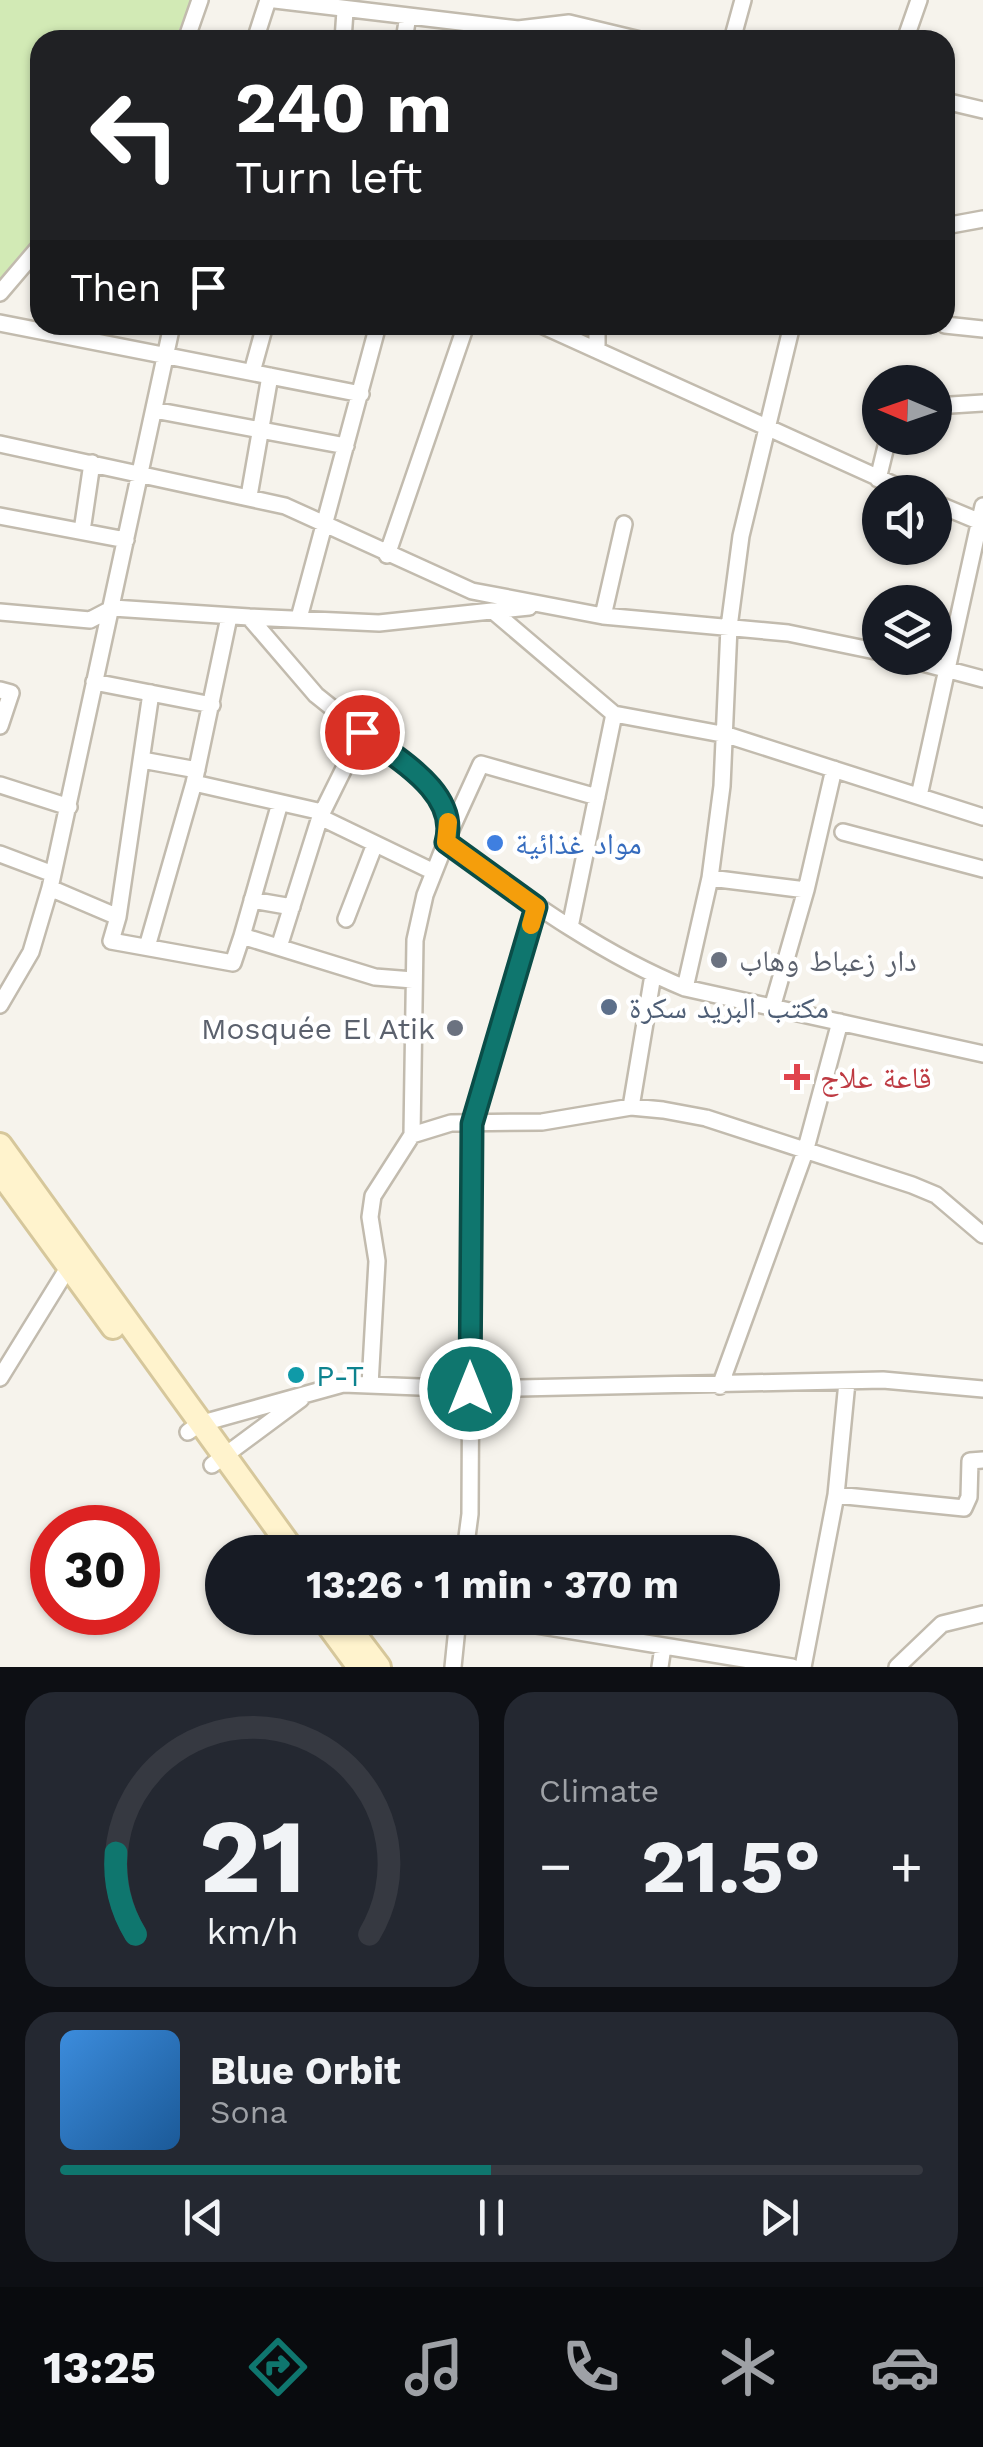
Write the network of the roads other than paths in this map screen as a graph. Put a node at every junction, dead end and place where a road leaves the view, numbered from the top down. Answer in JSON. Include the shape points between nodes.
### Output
{"nodes":[{"id":1,"x":200,"y":0,"type":"edge"},
{"id":2,"x":272,"y":0,"type":"edge"},
{"id":3,"x":743,"y":0,"type":"edge"},
{"id":4,"x":919,"y":0,"type":"edge"},
{"id":5,"x":345,"y":12,"type":"junction"},
{"id":6,"x":408,"y":16,"type":"junction"},
{"id":7,"x":461,"y":22,"type":"junction"},
{"id":8,"x":190,"y":30,"type":"edge"},
{"id":9,"x":259,"y":30,"type":"edge"},
{"id":10,"x":344,"y":30,"type":"edge"},
{"id":11,"x":406,"y":30,"type":"edge"},
{"id":12,"x":460,"y":30,"type":"edge"},
{"id":13,"x":596,"y":30,"type":"edge"},
{"id":14,"x":735,"y":30,"type":"edge"},
{"id":15,"x":908,"y":30,"type":"edge"},
{"id":16,"x":955,"y":104,"type":"edge"},
{"id":17,"x":983,"y":110,"type":"edge"},
{"id":18,"x":983,"y":219,"type":"edge"},
{"id":19,"x":955,"y":224,"type":"edge"},
{"id":20,"x":30,"y":258,"type":"edge"},
{"id":21,"x":0,"y":293,"type":"edge"},
{"id":22,"x":0,"y":324,"type":"edge"},
{"id":23,"x":955,"y":325,"type":"edge"},
{"id":24,"x":30,"y":327,"type":"edge"},
{"id":25,"x":983,"y":329,"type":"edge"},
{"id":26,"x":72,"y":335,"type":"edge"},
{"id":27,"x":170,"y":335,"type":"edge"},
{"id":28,"x":262,"y":335,"type":"edge"},
{"id":29,"x":376,"y":335,"type":"edge"},
{"id":30,"x":463,"y":335,"type":"edge"},
{"id":31,"x":562,"y":335,"type":"edge"},
{"id":32,"x":597,"y":335,"type":"edge"},
{"id":33,"x":790,"y":335,"type":"edge"},
{"id":34,"x":596,"y":350,"type":"junction"},
{"id":35,"x":165,"y":355,"type":"junction"},
{"id":36,"x":252,"y":372,"type":"junction"},
{"id":37,"x":270,"y":376,"type":"junction"},
{"id":38,"x":361,"y":394,"type":"junction"},
{"id":39,"x":983,"y":403,"type":"edge"},
{"id":40,"x":952,"y":405,"type":"edge"},
{"id":41,"x":154,"y":410,"type":"junction"},
{"id":42,"x":768,"y":427,"type":"junction"},
{"id":43,"x":260,"y":432,"type":"junction"},
{"id":44,"x":0,"y":444,"type":"edge"},
{"id":45,"x":346,"y":446,"type":"junction"},
{"id":46,"x":92,"y":462,"type":"junction"},
{"id":47,"x":140,"y":473,"type":"junction"},
{"id":48,"x":870,"y":475,"type":"edge"},
{"id":49,"x":249,"y":496,"type":"junction"},
{"id":50,"x":952,"y":508,"type":"edge"},
{"id":51,"x":0,"y":516,"type":"edge"},
{"id":52,"x":982,"y":517,"type":"edge"},
{"id":53,"x":322,"y":524,"type":"junction"},
{"id":54,"x":624,"y":524,"type":"dead end"},
{"id":55,"x":82,"y":531,"type":"junction"},
{"id":56,"x":126,"y":540,"type":"junction"},
{"id":57,"x":387,"y":555,"type":"junction"},
{"id":58,"x":547,"y":606,"type":"junction"},
{"id":59,"x":113,"y":608,"type":"junction"},
{"id":60,"x":493,"y":611,"type":"junction"},
{"id":61,"x":0,"y":612,"type":"edge"},
{"id":62,"x":604,"y":616,"type":"junction"},
{"id":63,"x":229,"y":617,"type":"junction"},
{"id":64,"x":249,"y":618,"type":"junction"},
{"id":65,"x":299,"y":618,"type":"junction"},
{"id":66,"x":729,"y":627,"type":"junction"},
{"id":67,"x":952,"y":641,"type":"edge"},
{"id":68,"x":862,"y":648,"type":"edge"},
{"id":69,"x":952,"y":668,"type":"edge"},
{"id":70,"x":944,"y":675,"type":"edge"},
{"id":71,"x":983,"y":679,"type":"edge"},
{"id":72,"x":94,"y":682,"type":"junction"},
{"id":73,"x":0,"y":690,"type":"edge"},
{"id":74,"x":151,"y":694,"type":"junction"},
{"id":75,"x":212,"y":706,"type":"junction"},
{"id":76,"x":614,"y":714,"type":"junction"},
{"id":77,"x":0,"y":726,"type":"edge"},
{"id":78,"x":362,"y":732,"type":"junction"},
{"id":79,"x":727,"y":735,"type":"junction"},
{"id":80,"x":142,"y":760,"type":"junction"},
{"id":81,"x":834,"y":768,"type":"junction"},
{"id":82,"x":196,"y":776,"type":"junction"},
{"id":83,"x":0,"y":785,"type":"edge"},
{"id":84,"x":919,"y":796,"type":"junction"},
{"id":85,"x":597,"y":797,"type":"junction"},
{"id":86,"x":280,"y":803,"type":"junction"},
{"id":87,"x":68,"y":808,"type":"junction"},
{"id":88,"x":321,"y":814,"type":"junction"},
{"id":89,"x":983,"y":817,"type":"edge"},
{"id":90,"x":843,"y":832,"type":"dead end"},
{"id":91,"x":447,"y":839,"type":"junction"},
{"id":92,"x":375,"y":844,"type":"junction"},
{"id":93,"x":0,"y":854,"type":"edge"},
{"id":94,"x":983,"y":869,"type":"edge"},
{"id":95,"x":434,"y":872,"type":"junction"},
{"id":96,"x":710,"y":878,"type":"junction"},
{"id":97,"x":52,"y":881,"type":"junction"},
{"id":98,"x":806,"y":890,"type":"junction"},
{"id":99,"x":252,"y":900,"type":"junction"},
{"id":100,"x":536,"y":907,"type":"junction"},
{"id":101,"x":292,"y":908,"type":"junction"},
{"id":102,"x":118,"y":917,"type":"junction"},
{"id":103,"x":346,"y":919,"type":"dead end"},
{"id":104,"x":570,"y":927,"type":"junction"},
{"id":105,"x":242,"y":936,"type":"junction"},
{"id":106,"x":147,"y":947,"type":"junction"},
{"id":107,"x":280,"y":947,"type":"junction"},
{"id":108,"x":653,"y":975,"type":"junction"},
{"id":109,"x":413,"y":980,"type":"junction"},
{"id":110,"x":7,"y":983,"type":"edge"},
{"id":111,"x":685,"y":988,"type":"junction"},
{"id":112,"x":0,"y":1006,"type":"edge"},
{"id":113,"x":772,"y":1008,"type":"junction"},
{"id":114,"x":840,"y":1022,"type":"junction"},
{"id":115,"x":983,"y":1054,"type":"edge"},
{"id":116,"x":631,"y":1107,"type":"junction"},
{"id":117,"x":472,"y":1124,"type":"junction"},
{"id":118,"x":412,"y":1135,"type":"junction"},
{"id":119,"x":0,"y":1145,"type":"edge"},
{"id":120,"x":806,"y":1152,"type":"junction"},
{"id":121,"x":0,"y":1172,"type":"edge"},
{"id":122,"x":983,"y":1235,"type":"edge"},
{"id":123,"x":74,"y":1259,"type":"junction"},
{"id":124,"x":0,"y":1378,"type":"edge"},
{"id":125,"x":847,"y":1382,"type":"junction"},
{"id":126,"x":370,"y":1384,"type":"junction"},
{"id":127,"x":720,"y":1386,"type":"junction"},
{"id":128,"x":470,"y":1389,"type":"junction"},
{"id":129,"x":983,"y":1389,"type":"edge"},
{"id":130,"x":312,"y":1390,"type":"junction"},
{"id":131,"x":194,"y":1428,"type":"junction"},
{"id":132,"x":983,"y":1460,"type":"edge"},
{"id":133,"x":218,"y":1461,"type":"junction"},
{"id":134,"x":836,"y":1495,"type":"junction"},
{"id":135,"x":265,"y":1535,"type":"edge"},
{"id":136,"x":280,"y":1535,"type":"edge"},
{"id":137,"x":466,"y":1535,"type":"edge"},
{"id":138,"x":983,"y":1614,"type":"edge"},
{"id":139,"x":335,"y":1635,"type":"edge"},
{"id":140,"x":355,"y":1635,"type":"edge"},
{"id":141,"x":456,"y":1635,"type":"edge"},
{"id":142,"x":593,"y":1635,"type":"edge"},
{"id":143,"x":663,"y":1647,"type":"junction"},
{"id":144,"x":359,"y":1667,"type":"edge"},
{"id":145,"x":379,"y":1667,"type":"edge"},
{"id":146,"x":452,"y":1667,"type":"edge"},
{"id":147,"x":660,"y":1667,"type":"edge"},
{"id":148,"x":792,"y":1667,"type":"edge"},
{"id":149,"x":803,"y":1667,"type":"edge"},
{"id":150,"x":897,"y":1667,"type":"edge"}],
"edges":[{"from":1,"to":8,"type":"street"},
{"from":2,"to":5,"type":"street"},
{"from":2,"to":9,"type":"street"},
{"from":3,"to":14,"type":"street"},
{"from":4,"to":15,"type":"street"},
{"from":5,"to":6,"type":"street"},
{"from":5,"to":10,"type":"street"},
{"from":6,"to":7,"type":"street"},
{"from":6,"to":11,"type":"street"},
{"from":7,"to":12,"type":"street"},
{"from":7,"to":13,"type":"street"},
{"from":16,"to":17,"type":"street"},
{"from":18,"to":19,"type":"street"},
{"from":20,"to":21,"type":"street"},
{"from":22,"to":24,"type":"street"},
{"from":23,"to":25,"type":"street"},
{"from":26,"to":35,"type":"street"},
{"from":27,"to":35,"type":"street"},
{"from":28,"to":36,"type":"street"},
{"from":29,"to":38,"type":"street"},
{"from":30,"to":57,"type":"street"},
{"from":31,"to":34,"type":"street"},
{"from":32,"to":34,"type":"street"},
{"from":33,"to":42,"type":"street"},
{"from":34,"to":42,"type":"street"},
{"from":35,"to":36,"type":"street"},
{"from":35,"to":41,"type":"street"},
{"from":36,"to":37,"type":"street"},
{"from":37,"to":38,"type":"street"},
{"from":37,"to":43,"type":"street"},
{"from":38,"to":45,"type":"street"},
{"from":39,"to":40,"type":"street"},
{"from":41,"to":43,"type":"street"},
{"from":41,"to":47,"type":"street"},
{"from":42,"to":48,"type":"street"},
{"from":42,"to":66,"type":"street","via":[[741,536]]},
{"from":43,"to":45,"type":"street"},
{"from":43,"to":49,"type":"street"},
{"from":44,"to":46,"type":"street"},
{"from":45,"to":53,"type":"street"},
{"from":46,"to":47,"type":"street"},
{"from":46,"to":55,"type":"street"},
{"from":47,"to":49,"type":"street"},
{"from":47,"to":56,"type":"street"},
{"from":49,"to":53,"type":"street"},
{"from":50,"to":52,"type":"street"},
{"from":51,"to":55,"type":"street"},
{"from":52,"to":67,"type":"street"},
{"from":53,"to":57,"type":"street"},
{"from":53,"to":65,"type":"street"},
{"from":54,"to":62,"type":"street"},
{"from":55,"to":56,"type":"street"},
{"from":56,"to":59,"type":"street"},
{"from":57,"to":58,"type":"street","via":[[472,590]]},
{"from":58,"to":60,"type":"street"},
{"from":58,"to":62,"type":"street"},
{"from":59,"to":61,"type":"street","via":[[90,620]]},
{"from":59,"to":63,"type":"street"},
{"from":59,"to":72,"type":"street"},
{"from":60,"to":65,"type":"street","via":[[379,623]]},
{"from":60,"to":76,"type":"street"},
{"from":62,"to":66,"type":"street"},
{"from":63,"to":64,"type":"street"},
{"from":63,"to":75,"type":"street"},
{"from":64,"to":65,"type":"street"},
{"from":64,"to":78,"type":"street","via":[[316,696]]},
{"from":66,"to":68,"type":"street"},
{"from":66,"to":79,"type":"street"},
{"from":69,"to":71,"type":"street"},
{"from":70,"to":84,"type":"street"},
{"from":72,"to":74,"type":"street"},
{"from":72,"to":87,"type":"street"},
{"from":73,"to":77,"type":"street","via":[[11,693]]},
{"from":74,"to":75,"type":"street"},
{"from":74,"to":80,"type":"street"},
{"from":75,"to":82,"type":"street"},
{"from":76,"to":79,"type":"street"},
{"from":76,"to":85,"type":"street"},
{"from":78,"to":88,"type":"street"},
{"from":78,"to":91,"type":"street","via":[[441,799]]},
{"from":79,"to":81,"type":"street"},
{"from":79,"to":96,"type":"street"},
{"from":80,"to":82,"type":"street"},
{"from":80,"to":102,"type":"street"},
{"from":81,"to":84,"type":"street"},
{"from":81,"to":98,"type":"street"},
{"from":82,"to":86,"type":"street"},
{"from":82,"to":106,"type":"street"},
{"from":83,"to":87,"type":"street"},
{"from":84,"to":89,"type":"street"},
{"from":85,"to":91,"type":"street","via":[[480,764]]},
{"from":85,"to":104,"type":"street"},
{"from":86,"to":88,"type":"street"},
{"from":86,"to":99,"type":"street"},
{"from":87,"to":97,"type":"street"},
{"from":88,"to":92,"type":"street"},
{"from":88,"to":101,"type":"street"},
{"from":90,"to":94,"type":"street"},
{"from":91,"to":95,"type":"street"},
{"from":91,"to":100,"type":"street"},
{"from":92,"to":95,"type":"street"},
{"from":92,"to":103,"type":"street"},
{"from":93,"to":97,"type":"street"},
{"from":95,"to":109,"type":"street","via":[[419,916]]},
{"from":96,"to":98,"type":"street"},
{"from":96,"to":111,"type":"street"},
{"from":97,"to":102,"type":"street"},
{"from":97,"to":110,"type":"street","via":[[31,952]]},
{"from":98,"to":113,"type":"street"},
{"from":99,"to":101,"type":"street"},
{"from":99,"to":105,"type":"street"},
{"from":100,"to":104,"type":"street"},
{"from":100,"to":117,"type":"lane"},
{"from":101,"to":107,"type":"street"},
{"from":102,"to":106,"type":"street","via":[[111,940]]},
{"from":104,"to":108,"type":"street"},
{"from":105,"to":106,"type":"street","via":[[232,963]]},
{"from":105,"to":107,"type":"street"},
{"from":107,"to":109,"type":"street","via":[[375,977]]},
{"from":108,"to":111,"type":"street"},
{"from":108,"to":116,"type":"street"},
{"from":109,"to":118,"type":"street"},
{"from":110,"to":112,"type":"street"},
{"from":111,"to":113,"type":"street"},
{"from":113,"to":114,"type":"street"},
{"from":114,"to":115,"type":"street"},
{"from":114,"to":120,"type":"street"},
{"from":116,"to":117,"type":"street","via":[[542,1122]]},
{"from":116,"to":120,"type":"street","via":[[706,1118]]},
{"from":117,"to":118,"type":"street"},
{"from":117,"to":128,"type":"street"},
{"from":118,"to":126,"type":"street","via":[[373,1196],[377,1261]]},
{"from":119,"to":123,"type":"street"},
{"from":120,"to":122,"type":"street","via":[[936,1195]]},
{"from":120,"to":127,"type":"street"},
{"from":121,"to":123,"type":"street"},
{"from":123,"to":124,"type":"street"},
{"from":123,"to":131,"type":"street"},
{"from":125,"to":127,"type":"street"},
{"from":125,"to":129,"type":"street"},
{"from":125,"to":134,"type":"street"},
{"from":126,"to":128,"type":"street"},
{"from":126,"to":130,"type":"street"},
{"from":127,"to":128,"type":"street"},
{"from":128,"to":137,"type":"street"},
{"from":130,"to":131,"type":"street"},
{"from":130,"to":133,"type":"street"},
{"from":131,"to":133,"type":"street"},
{"from":132,"to":134,"type":"street","via":[[970,1461],[964,1508]]},
{"from":133,"to":135,"type":"street"},
{"from":133,"to":136,"type":"street"},
{"from":134,"to":149,"type":"street"},
{"from":138,"to":150,"type":"street","via":[[942,1624]]},
{"from":139,"to":144,"type":"street"},
{"from":140,"to":145,"type":"street"},
{"from":141,"to":146,"type":"street"},
{"from":142,"to":143,"type":"street"},
{"from":143,"to":147,"type":"street"},
{"from":143,"to":148,"type":"street"}]}
